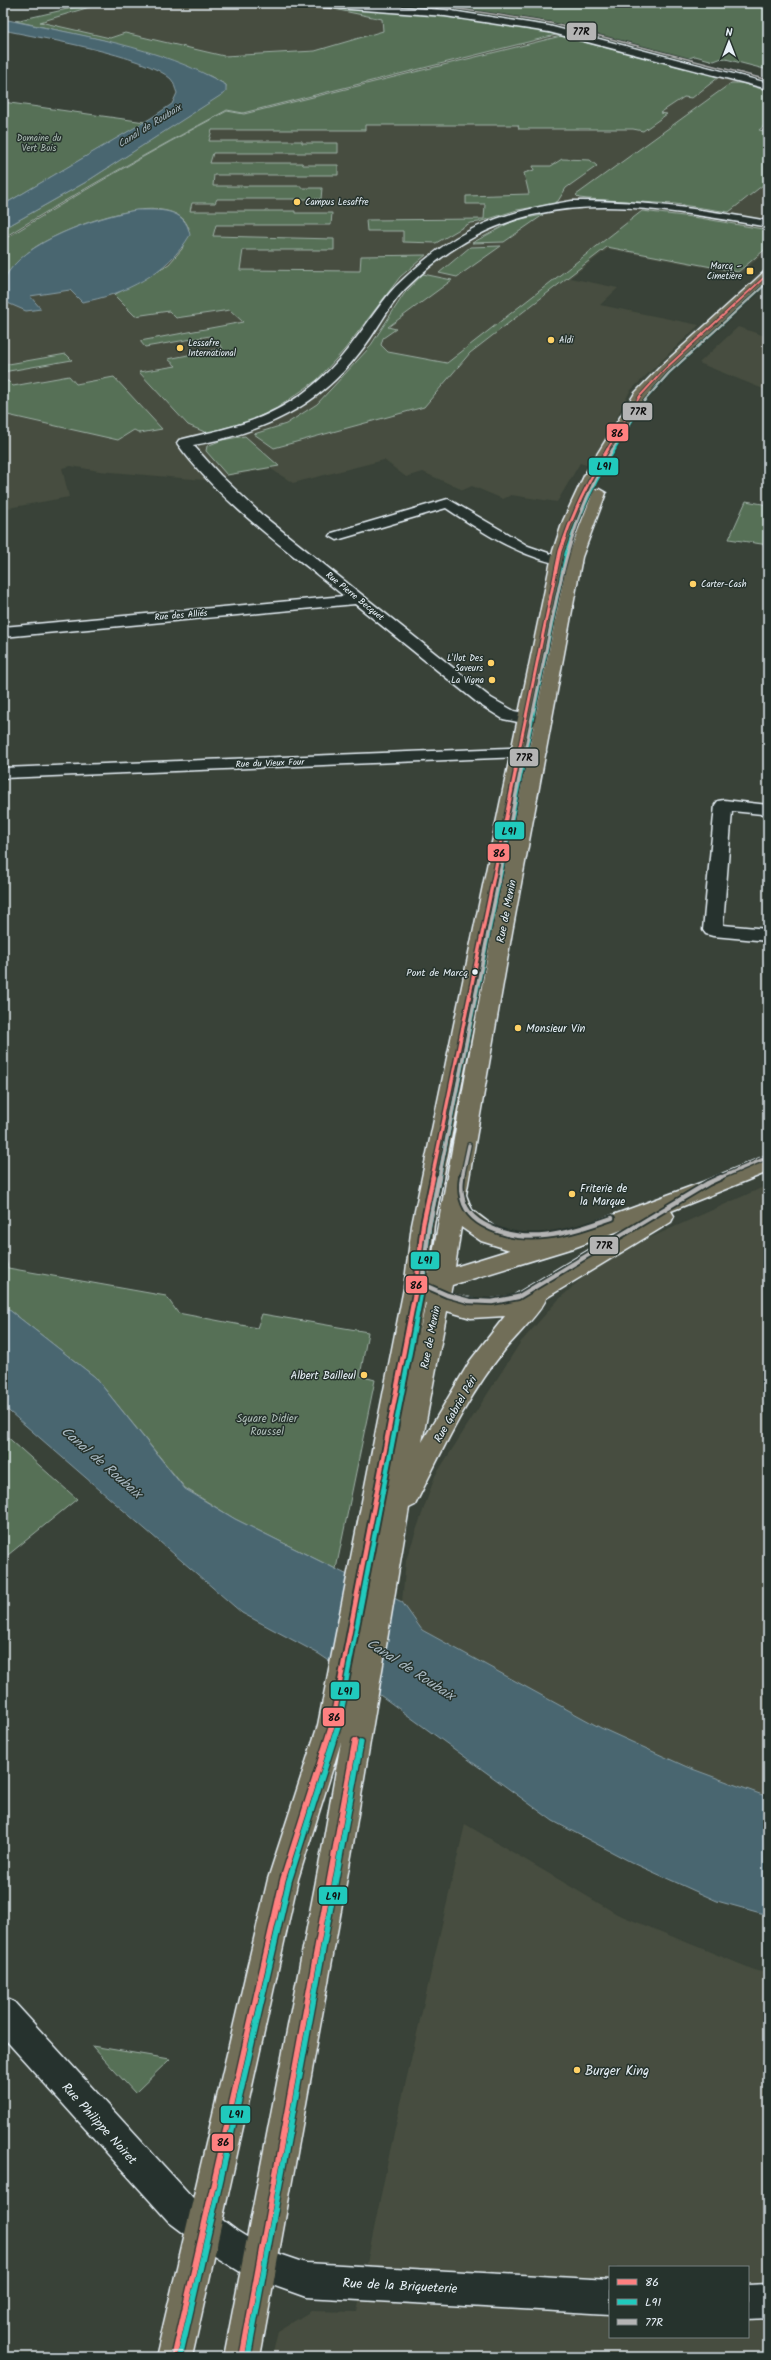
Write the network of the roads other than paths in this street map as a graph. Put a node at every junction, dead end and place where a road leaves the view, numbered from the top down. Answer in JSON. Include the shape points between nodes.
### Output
{"nodes":[{"id":1,"x":310,"y":3,"type":"edge"},
{"id":2,"x":768,"y":86,"type":"edge"},
{"id":3,"x":768,"y":224,"type":"edge"},
{"id":4,"x":768,"y":274,"type":"edge"},
{"id":5,"x":768,"y":287,"type":"edge"},
{"id":6,"x":337,"y":536,"type":"dead end"},
{"id":7,"x":565,"y":563,"type":"junction"},
{"id":8,"x":358,"y":600,"type":"junction"},
{"id":9,"x":3,"y":632,"type":"edge"},
{"id":10,"x":525,"y":720,"type":"junction"},
{"id":11,"x":543,"y":722,"type":"junction"},
{"id":12,"x":537,"y":752,"type":"junction"},
{"id":13,"x":518,"y":753,"type":"junction"},
{"id":14,"x":3,"y":773,"type":"edge"},
{"id":15,"x":762,"y":809,"type":"dead end"},
{"id":16,"x":768,"y":935,"type":"edge"},
{"id":17,"x":768,"y":1163,"type":"edge"},
{"id":18,"x":711,"y":1188,"type":"junction"},
{"id":19,"x":455,"y":1196,"type":"junction"},
{"id":20,"x":568,"y":1241,"type":"junction"},
{"id":21,"x":552,"y":1284,"type":"junction"},
{"id":22,"x":416,"y":1288,"type":"junction"},
{"id":23,"x":439,"y":1289,"type":"junction"},
{"id":24,"x":378,"y":1546,"type":"junction"},
{"id":25,"x":3,"y":2013,"type":"edge"},
{"id":26,"x":203,"y":2227,"type":"junction"},
{"id":27,"x":259,"y":2264,"type":"junction"},
{"id":28,"x":609,"y":2298,"type":"edge"},
{"id":29,"x":768,"y":2301,"type":"edge"},
{"id":30,"x":749,"y":2302,"type":"edge"},
{"id":31,"x":174,"y":2357,"type":"edge"},
{"id":32,"x":242,"y":2357,"type":"edge"}],
"edges":[{"from":1,"to":2,"type":"street","via":[[445,13],[549,29]]},
{"from":3,"to":8,"type":"street","name":"Rue Pierre Becquet","via":[[671,207],[620,204],[553,207],[519,213],[490,223],[455,241],[416,272],[398,290],[353,353],[306,396],[276,416],[249,428],[184,443],[245,508]]},
{"from":4,"to":7,"type":"main road","name":"Rue de Menin","via":[[665,369],[640,396],[602,455],[570,521]]},
{"from":5,"to":7,"type":"main road","name":"Rue de Menin","via":[[676,372],[648,405]]},
{"from":6,"to":7,"type":"street","via":[[448,503],[524,551]]},
{"from":7,"to":10,"type":"main road","name":"Rue de Menin"},
{"from":7,"to":11,"type":"main road","name":"Rue de Menin"},
{"from":8,"to":9,"type":"street","name":"Rue des Alliés"},
{"from":8,"to":10,"type":"street","name":"Rue Pierre Becquet","via":[[489,705],[504,714]]},
{"from":10,"to":11,"type":"street","name":"Rue Pierre Becquet"},
{"from":10,"to":13,"type":"main road","name":"Rue de Menin"},
{"from":11,"to":12,"type":"main road","name":"Rue de Menin"},
{"from":12,"to":13,"type":"street","name":"Rue du Vieux Four"},
{"from":12,"to":19,"type":"main road","name":"Rue de Menin"},
{"from":13,"to":14,"type":"street","name":"Rue du Vieux Four"},
{"from":13,"to":22,"type":"main road","name":"Rue de Menin","via":[[423,1225]]},
{"from":15,"to":16,"type":"street","via":[[724,805],[713,930]]},
{"from":17,"to":18,"type":"main road","name":"Rue Gabriel Péri"},
{"from":18,"to":20,"type":"main road","name":"Rue Gabriel Péri"},
{"from":18,"to":21,"type":"main road","name":"Rue Gabriel Péri"},
{"from":19,"to":20,"type":"main road","name":"Rue Gabriel Péri","via":[[463,1216],[478,1229],[495,1238],[540,1246]]},
{"from":19,"to":23,"type":"main road","name":"Rue de Menin"},
{"from":20,"to":23,"type":"main road","name":"Rue Gabriel Péri"},
{"from":21,"to":23,"type":"main road","name":"Rue Gabriel Péri","via":[[520,1303],[499,1310],[476,1311],[455,1306]]},
{"from":21,"to":24,"type":"main road","name":"Rue Gabriel Péri","via":[[521,1313],[475,1373]]},
{"from":22,"to":23,"type":"main road","name":"Rue Gabriel Péri"},
{"from":22,"to":24,"type":"main road","name":"Rue de Menin"},
{"from":23,"to":24,"type":"main road","name":"Rue de Menin"},
{"from":24,"to":26,"type":"main road","via":[[332,1725],[283,1879]]},
{"from":24,"to":27,"type":"main road","via":[[352,1758]]},
{"from":25,"to":26,"type":"street","name":"Rue Philippe Noiret","via":[[152,2180],[181,2210]]},
{"from":26,"to":27,"type":"street","name":"Rue de la Briqueterie"},
{"from":26,"to":31,"type":"main road"},
{"from":27,"to":28,"type":"street","name":"Rue de la Briqueterie","via":[[306,2280]]},
{"from":27,"to":32,"type":"main road"},
{"from":29,"to":30,"type":"street"}]}
